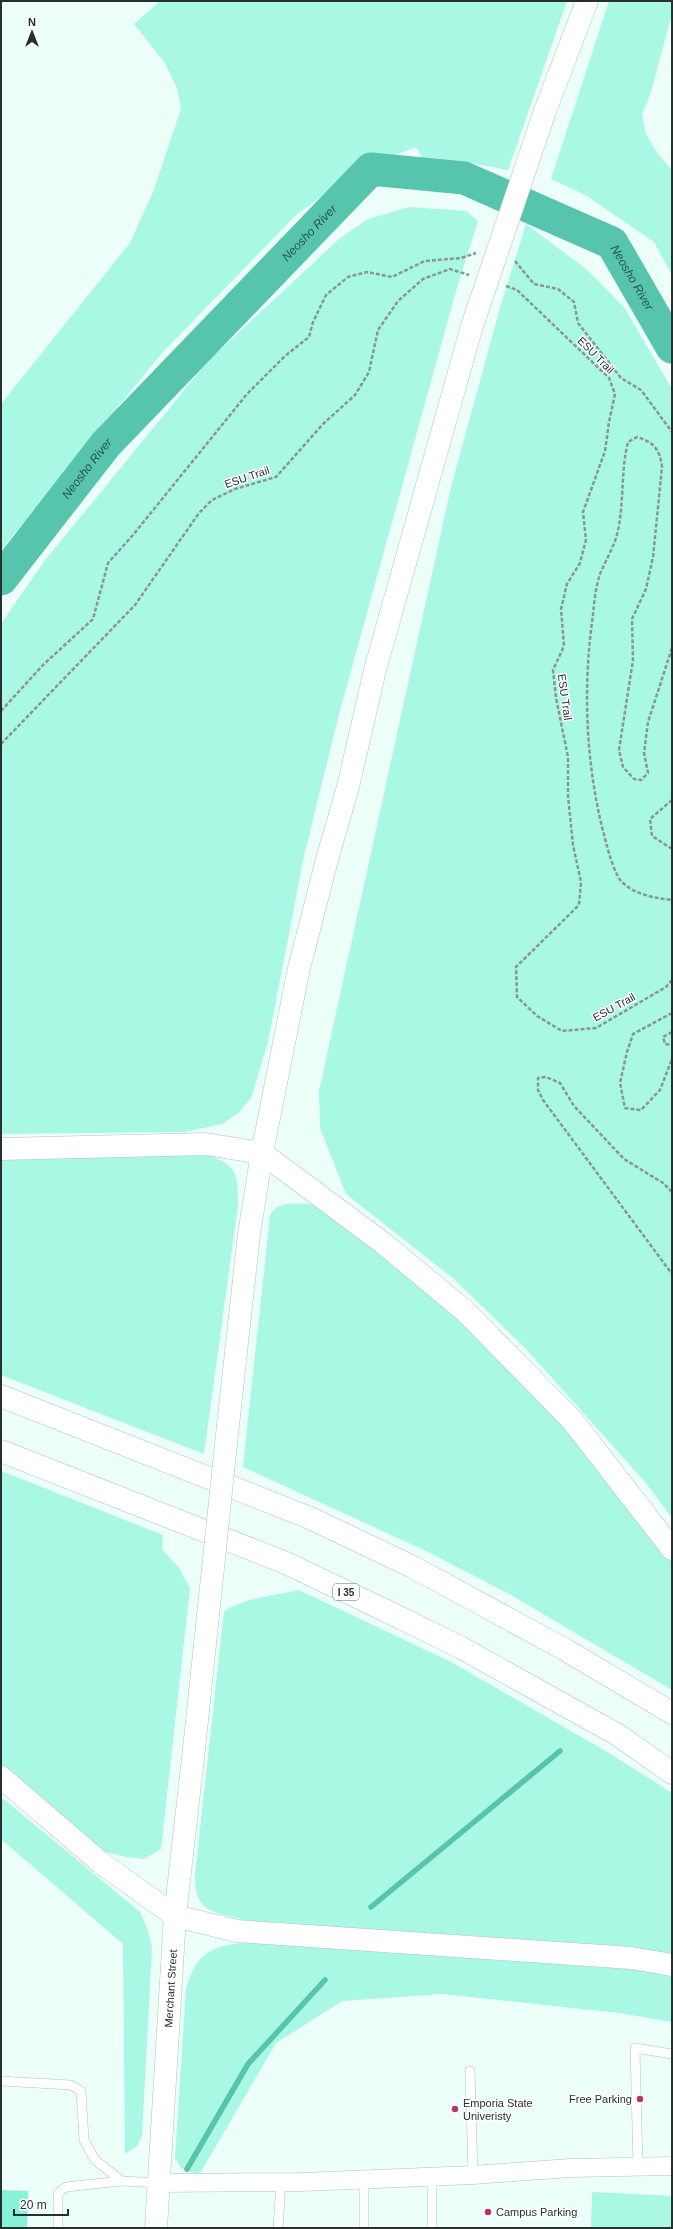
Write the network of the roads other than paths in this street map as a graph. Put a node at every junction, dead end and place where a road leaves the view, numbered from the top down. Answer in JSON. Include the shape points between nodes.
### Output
{"nodes":[{"id":1,"x":587,"y":1,"type":"edge"},
{"id":2,"x":1,"y":1149,"type":"edge"},
{"id":3,"x":262,"y":1153,"type":"junction"},
{"id":4,"x":1,"y":1396,"type":"edge"},
{"id":5,"x":1,"y":1451,"type":"edge"},
{"id":6,"x":672,"y":1549,"type":"edge"},
{"id":7,"x":672,"y":1713,"type":"edge"},
{"id":8,"x":672,"y":1773,"type":"edge"},
{"id":9,"x":1,"y":1777,"type":"edge"},
{"id":10,"x":176,"y":1916,"type":"junction"},
{"id":11,"x":672,"y":1965,"type":"edge"},
{"id":12,"x":672,"y":2054,"type":"edge"},
{"id":13,"x":470,"y":2071,"type":"dead end"},
{"id":14,"x":1,"y":2081,"type":"edge"},
{"id":15,"x":638,"y":2166,"type":"junction"},
{"id":16,"x":672,"y":2166,"type":"edge"},
{"id":17,"x":474,"y":2175,"type":"junction"},
{"id":18,"x":432,"y":2177,"type":"junction"},
{"id":19,"x":364,"y":2180,"type":"junction"},
{"id":20,"x":122,"y":2181,"type":"junction"},
{"id":21,"x":281,"y":2182,"type":"junction"},
{"id":22,"x":158,"y":2183,"type":"junction"},
{"id":23,"x":58,"y":2228,"type":"edge"},
{"id":24,"x":156,"y":2228,"type":"edge"},
{"id":25,"x":278,"y":2228,"type":"edge"},
{"id":26,"x":364,"y":2228,"type":"edge"},
{"id":27,"x":432,"y":2228,"type":"edge"}],
"edges":[{"from":1,"to":3,"type":"main road","name":"Merchant Street","bridge":true,"via":[[545,111],[472,326],[375,670],[348,787],[299,968]]},
{"from":2,"to":3,"type":"main road","via":[[206,1144]]},
{"from":3,"to":6,"type":"main road","via":[[383,1243],[465,1311],[572,1420]]},
{"from":3,"to":10,"type":"main road","name":"Merchant Street","bridge":true,"via":[[249,1234]]},
{"from":4,"to":7,"type":"main road","via":[[310,1518],[413,1567],[564,1649]]},
{"from":5,"to":8,"type":"main road","number":"I 35","via":[[286,1563],[376,1606],[460,1647],[605,1728]]},
{"from":9,"to":10,"type":"main road","via":[[100,1862]]},
{"from":10,"to":11,"type":"main road","via":[[237,1931],[631,1958]]},
{"from":10,"to":22,"type":"main road","name":"Merchant Street"},
{"from":12,"to":15,"type":"lane","via":[[635,2048]]},
{"from":13,"to":17,"type":"lane"},
{"from":14,"to":20,"type":"lane","via":[[71,2085],[81,2091],[84,2140],[95,2160]]},
{"from":15,"to":16,"type":"street"},
{"from":15,"to":17,"type":"street"},
{"from":17,"to":18,"type":"street"},
{"from":18,"to":19,"type":"street"},
{"from":18,"to":27,"type":"lane"},
{"from":19,"to":21,"type":"street"},
{"from":19,"to":26,"type":"lane"},
{"from":20,"to":22,"type":"lane"},
{"from":20,"to":23,"type":"lane","via":[[66,2187],[58,2194]]},
{"from":21,"to":22,"type":"street"},
{"from":21,"to":25,"type":"lane"},
{"from":22,"to":24,"type":"main road","name":"Merchant Street"}]}
